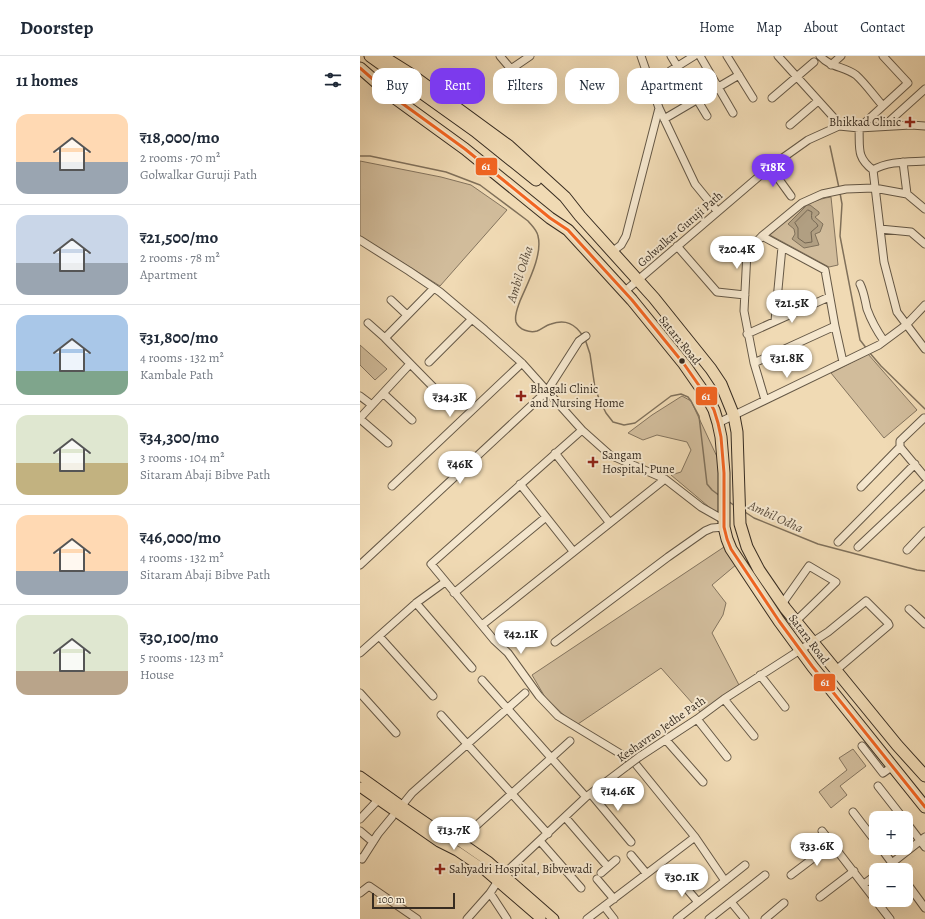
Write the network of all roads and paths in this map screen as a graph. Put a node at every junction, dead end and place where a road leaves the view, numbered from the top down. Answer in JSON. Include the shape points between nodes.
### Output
{"nodes":[{"id":1,"x":370,"y":56,"type":"edge"},
{"id":2,"x":382,"y":56,"type":"edge"},
{"id":3,"x":500,"y":56,"type":"edge"},
{"id":4,"x":530,"y":56,"type":"edge"},
{"id":5,"x":641,"y":56,"type":"edge"},
{"id":6,"x":672,"y":56,"type":"edge"},
{"id":7,"x":694,"y":56,"type":"edge"},
{"id":8,"x":700,"y":56,"type":"edge"},
{"id":9,"x":727,"y":56,"type":"edge"},
{"id":10,"x":778,"y":56,"type":"edge"},
{"id":11,"x":820,"y":56,"type":"edge"},
{"id":12,"x":841,"y":56,"type":"edge"},
{"id":13,"x":883,"y":56,"type":"edge"},
{"id":14,"x":360,"y":60,"type":"edge"},
{"id":15,"x":814,"y":62,"type":"dead end"},
{"id":16,"x":831,"y":65,"type":"junction"},
{"id":17,"x":677,"y":66,"type":"junction"},
{"id":18,"x":360,"y":68,"type":"edge"},
{"id":19,"x":674,"y":68,"type":"edge"},
{"id":20,"x":739,"y":75,"type":"junction"},
{"id":21,"x":796,"y":77,"type":"junction"},
{"id":22,"x":718,"y":87,"type":"junction"},
{"id":23,"x":925,"y":89,"type":"edge"},
{"id":24,"x":753,"y":98,"type":"dead end"},
{"id":25,"x":772,"y":98,"type":"dead end"},
{"id":26,"x":818,"y":101,"type":"junction"},
{"id":27,"x":689,"y":104,"type":"edge"},
{"id":28,"x":700,"y":104,"type":"edge"},
{"id":29,"x":882,"y":106,"type":"junction"},
{"id":30,"x":659,"y":108,"type":"junction"},
{"id":31,"x":733,"y":113,"type":"dead end"},
{"id":32,"x":707,"y":116,"type":"dead end"},
{"id":33,"x":664,"y":119,"type":"junction"},
{"id":34,"x":790,"y":125,"type":"dead end"},
{"id":35,"x":839,"y":126,"type":"junction"},
{"id":36,"x":884,"y":126,"type":"junction"},
{"id":37,"x":925,"y":126,"type":"edge"},
{"id":38,"x":859,"y":128,"type":"junction"},
{"id":39,"x":925,"y":161,"type":"edge"},
{"id":40,"x":903,"y":162,"type":"junction"},
{"id":41,"x":770,"y":167,"type":"junction"},
{"id":42,"x":873,"y":170,"type":"junction"},
{"id":43,"x":874,"y":188,"type":"junction"},
{"id":44,"x":907,"y":194,"type":"junction"},
{"id":45,"x":791,"y":196,"type":"dead end"},
{"id":46,"x":925,"y":209,"type":"edge"},
{"id":47,"x":717,"y":211,"type":"junction"},
{"id":48,"x":580,"y":216,"type":"junction"},
{"id":49,"x":880,"y":229,"type":"junction"},
{"id":50,"x":568,"y":230,"type":"junction"},
{"id":51,"x":762,"y":236,"type":"junction"},
{"id":52,"x":360,"y":240,"type":"edge"},
{"id":53,"x":925,"y":244,"type":"edge"},
{"id":54,"x":677,"y":246,"type":"junction"},
{"id":55,"x":782,"y":247,"type":"junction"},
{"id":56,"x":613,"y":251,"type":"junction"},
{"id":57,"x":637,"y":280,"type":"junction"},
{"id":58,"x":860,"y":284,"type":"dead end"},
{"id":59,"x":434,"y":288,"type":"junction"},
{"id":60,"x":624,"y":292,"type":"junction"},
{"id":61,"x":745,"y":295,"type":"junction"},
{"id":62,"x":829,"y":297,"type":"junction"},
{"id":63,"x":390,"y":300,"type":"dead end"},
{"id":64,"x":925,"y":306,"type":"edge"},
{"id":65,"x":407,"y":315,"type":"junction"},
{"id":66,"x":472,"y":319,"type":"junction"},
{"id":67,"x":775,"y":321,"type":"junction"},
{"id":68,"x":368,"y":323,"type":"dead end"},
{"id":69,"x":906,"y":324,"type":"junction"},
{"id":70,"x":835,"y":326,"type":"junction"},
{"id":71,"x":747,"y":334,"type":"junction"},
{"id":72,"x":586,"y":336,"type":"dead end"},
{"id":73,"x":385,"y":338,"type":"junction"},
{"id":74,"x":884,"y":341,"type":"junction"},
{"id":75,"x":925,"y":349,"type":"edge"},
{"id":76,"x":429,"y":362,"type":"dead end"},
{"id":77,"x":843,"y":362,"type":"junction"},
{"id":78,"x":522,"y":363,"type":"junction"},
{"id":79,"x":754,"y":363,"type":"junction"},
{"id":80,"x":410,"y":364,"type":"junction"},
{"id":81,"x":547,"y":391,"type":"junction"},
{"id":82,"x":438,"y":392,"type":"dead end"},
{"id":83,"x":383,"y":393,"type":"junction"},
{"id":84,"x":360,"y":396,"type":"edge"},
{"id":85,"x":765,"y":400,"type":"junction"},
{"id":86,"x":372,"y":405,"type":"junction"},
{"id":87,"x":734,"y":416,"type":"junction"},
{"id":88,"x":360,"y":418,"type":"edge"},
{"id":89,"x":924,"y":418,"type":"dead end"},
{"id":90,"x":412,"y":420,"type":"dead end"},
{"id":91,"x":718,"y":423,"type":"junction"},
{"id":92,"x":582,"y":430,"type":"junction"},
{"id":93,"x":388,"y":443,"type":"dead end"},
{"id":94,"x":900,"y":447,"type":"junction"},
{"id":95,"x":555,"y":453,"type":"junction"},
{"id":96,"x":915,"y":464,"type":"junction"},
{"id":97,"x":925,"y":477,"type":"edge"},
{"id":98,"x":665,"y":479,"type":"junction"},
{"id":99,"x":520,"y":484,"type":"junction"},
{"id":100,"x":925,"y":484,"type":"edge"},
{"id":101,"x":392,"y":486,"type":"dead end"},
{"id":102,"x":861,"y":487,"type":"dead end"},
{"id":103,"x":546,"y":517,"type":"junction"},
{"id":104,"x":724,"y":520,"type":"junction"},
{"id":105,"x":609,"y":522,"type":"junction"},
{"id":106,"x":925,"y":531,"type":"edge"},
{"id":107,"x":838,"y":542,"type":"dead end"},
{"id":108,"x":858,"y":547,"type":"dead end"},
{"id":109,"x":907,"y":550,"type":"dead end"},
{"id":110,"x":573,"y":551,"type":"junction"},
{"id":111,"x":360,"y":565,"type":"edge"},
{"id":112,"x":445,"y":582,"type":"junction"},
{"id":113,"x":454,"y":593,"type":"junction"},
{"id":114,"x":416,"y":602,"type":"junction"},
{"id":115,"x":782,"y":604,"type":"junction"},
{"id":116,"x":909,"y":610,"type":"dead end"},
{"id":117,"x":796,"y":621,"type":"junction"},
{"id":118,"x":924,"y":623,"type":"edge"},
{"id":119,"x":482,"y":625,"type":"junction"},
{"id":120,"x":379,"y":636,"type":"junction"},
{"id":121,"x":555,"y":642,"type":"dead end"},
{"id":122,"x":812,"y":642,"type":"junction"},
{"id":123,"x":800,"y":650,"type":"junction"},
{"id":124,"x":360,"y":653,"type":"edge"},
{"id":125,"x":472,"y":668,"type":"dead end"},
{"id":126,"x":836,"y":671,"type":"junction"},
{"id":127,"x":760,"y":675,"type":"junction"},
{"id":128,"x":482,"y":680,"type":"dead end"},
{"id":129,"x":360,"y":693,"type":"edge"},
{"id":130,"x":525,"y":693,"type":"dead end"},
{"id":131,"x":433,"y":696,"type":"dead end"},
{"id":132,"x":724,"y":699,"type":"junction"},
{"id":133,"x":785,"y":707,"type":"dead end"},
{"id":134,"x":506,"y":709,"type":"junction"},
{"id":135,"x":440,"y":715,"type":"dead end"},
{"id":136,"x":697,"y":719,"type":"junction"},
{"id":137,"x":396,"y":733,"type":"dead end"},
{"id":138,"x":754,"y":736,"type":"dead end"},
{"id":139,"x":666,"y":740,"type":"junction"},
{"id":140,"x":570,"y":741,"type":"dead end"},
{"id":141,"x":467,"y":745,"type":"junction"},
{"id":142,"x":862,"y":746,"type":"dead end"},
{"id":143,"x":727,"y":757,"type":"dead end"},
{"id":144,"x":551,"y":759,"type":"junction"},
{"id":145,"x":893,"y":766,"type":"junction"},
{"id":146,"x":360,"y":776,"type":"edge"},
{"id":147,"x":925,"y":776,"type":"edge"},
{"id":148,"x":703,"y":782,"type":"dead end"},
{"id":149,"x":878,"y":786,"type":"dead end"},
{"id":150,"x":360,"y":787,"type":"edge"},
{"id":151,"x":512,"y":794,"type":"junction"},
{"id":152,"x":589,"y":796,"type":"junction"},
{"id":153,"x":378,"y":800,"type":"junction"},
{"id":154,"x":925,"y":806,"type":"edge"},
{"id":155,"x":898,"y":811,"type":"edge"},
{"id":156,"x":397,"y":812,"type":"junction"},
{"id":157,"x":853,"y":812,"type":"dead end"},
{"id":158,"x":565,"y":817,"type":"junction"},
{"id":159,"x":360,"y":819,"type":"edge"},
{"id":160,"x":913,"y":829,"type":"edge"},
{"id":161,"x":360,"y":831,"type":"edge"},
{"id":162,"x":822,"y":831,"type":"dead end"},
{"id":163,"x":869,"y":833,"type":"edge"},
{"id":164,"x":548,"y":834,"type":"junction"},
{"id":165,"x":695,"y":836,"type":"junction"},
{"id":166,"x":922,"y":839,"type":"edge"},
{"id":167,"x":540,"y":841,"type":"junction"},
{"id":168,"x":373,"y":842,"type":"junction"},
{"id":169,"x":631,"y":842,"type":"dead end"},
{"id":170,"x":462,"y":843,"type":"junction"},
{"id":171,"x":832,"y":844,"type":"junction"},
{"id":172,"x":925,"y":847,"type":"edge"},
{"id":173,"x":631,"y":855,"type":"dead end"},
{"id":174,"x":886,"y":855,"type":"edge"},
{"id":175,"x":361,"y":859,"type":"edge"},
{"id":176,"x":616,"y":860,"type":"dead end"},
{"id":177,"x":892,"y":863,"type":"joint"},
{"id":178,"x":745,"y":865,"type":"dead end"},
{"id":179,"x":608,"y":867,"type":"junction"},
{"id":180,"x":854,"y":872,"type":"junction"},
{"id":181,"x":646,"y":874,"type":"junction"},
{"id":182,"x":765,"y":875,"type":"dead end"},
{"id":183,"x":791,"y":876,"type":"dead end"},
{"id":184,"x":501,"y":878,"type":"junction"},
{"id":185,"x":869,"y":880,"type":"edge"},
{"id":186,"x":725,"y":881,"type":"junction"},
{"id":187,"x":681,"y":882,"type":"dead end"},
{"id":188,"x":864,"y":884,"type":"junction"},
{"id":189,"x":581,"y":888,"type":"dead end"},
{"id":190,"x":913,"y":892,"type":"edge"},
{"id":191,"x":360,"y":893,"type":"edge"},
{"id":192,"x":490,"y":894,"type":"junction"},
{"id":193,"x":820,"y":897,"type":"dead end"},
{"id":194,"x":614,"y":898,"type":"junction"},
{"id":195,"x":698,"y":902,"type":"junction"},
{"id":196,"x":731,"y":902,"type":"junction"},
{"id":197,"x":784,"y":903,"type":"dead end"},
{"id":198,"x":604,"y":906,"type":"junction"},
{"id":199,"x":925,"y":908,"type":"edge"},
{"id":200,"x":417,"y":919,"type":"edge"},
{"id":201,"x":467,"y":919,"type":"edge"},
{"id":202,"x":507,"y":919,"type":"edge"},
{"id":203,"x":541,"y":919,"type":"edge"},
{"id":204,"x":554,"y":919,"type":"edge"},
{"id":205,"x":587,"y":919,"type":"edge"},
{"id":206,"x":614,"y":919,"type":"edge"},
{"id":207,"x":677,"y":919,"type":"edge"},
{"id":208,"x":710,"y":919,"type":"edge"},
{"id":209,"x":745,"y":919,"type":"edge"},
{"id":210,"x":765,"y":919,"type":"edge"},
{"id":211,"x":890,"y":919,"type":"edge"}],
"edges":[{"from":1,"to":48,"type":"highway","via":[[475,131]]},
{"from":2,"to":48,"type":"highway","name":"Satara Road","via":[[509,146],[565,197]]},
{"from":3,"to":4,"type":"street","via":[[511,69]]},
{"from":5,"to":30,"type":"street"},
{"from":6,"to":17,"type":"street"},
{"from":7,"to":17,"type":"street"},
{"from":8,"to":22,"type":"street"},
{"from":9,"to":20,"type":"street"},
{"from":10,"to":21,"type":"street"},
{"from":11,"to":16,"type":"street"},
{"from":12,"to":16,"type":"street"},
{"from":13,"to":29,"type":"street","via":[[908,84]]},
{"from":14,"to":50,"type":"highway","via":[[554,212]]},
{"from":15,"to":21,"type":"street"},
{"from":16,"to":29,"type":"street","via":[[856,76]]},
{"from":17,"to":19,"type":"street"},
{"from":18,"to":50,"type":"highway","name":"Satara Road","via":[[392,96],[465,149]]},
{"from":20,"to":22,"type":"street"},
{"from":20,"to":24,"type":"street"},
{"from":21,"to":25,"type":"street"},
{"from":21,"to":26,"type":"street"},
{"from":22,"to":31,"type":"street"},
{"from":23,"to":36,"type":"street"},
{"from":26,"to":34,"type":"street"},
{"from":26,"to":35,"type":"street"},
{"from":27,"to":33,"type":"street"},
{"from":28,"to":32,"type":"street"},
{"from":29,"to":38,"type":"street"},
{"from":30,"to":33,"type":"street"},
{"from":30,"to":56,"type":"street","via":[[626,236],[621,245]]},
{"from":33,"to":47,"type":"street","via":[[695,184]]},
{"from":35,"to":38,"type":"street"},
{"from":35,"to":41,"type":"street","name":"Golwalkar Guruji Path","via":[[808,140]]},
{"from":36,"to":37,"type":"street"},
{"from":36,"to":38,"type":"street"},
{"from":38,"to":42,"type":"street","via":[[860,157],[864,164]]},
{"from":39,"to":40,"type":"street"},
{"from":40,"to":42,"type":"street","via":[[881,165]]},
{"from":40,"to":44,"type":"street"},
{"from":41,"to":45,"type":"street"},
{"from":41,"to":47,"type":"street","name":"Golwalkar Guruji Path"},
{"from":42,"to":43,"type":"street"},
{"from":43,"to":44,"type":"street"},
{"from":43,"to":49,"type":"street"},
{"from":43,"to":51,"type":"street","via":[[846,189],[822,194],[802,203]]},
{"from":44,"to":46,"type":"street"},
{"from":47,"to":54,"type":"street","name":"Golwalkar Guruji Path"},
{"from":48,"to":56,"type":"highway","name":"Satara Road"},
{"from":49,"to":53,"type":"street","via":[[911,232]]},
{"from":49,"to":69,"type":"street","via":[[884,262],[897,312]]},
{"from":50,"to":60,"type":"highway","name":"Satara Road"},
{"from":51,"to":55,"type":"street"},
{"from":51,"to":61,"type":"street","via":[[747,252]]},
{"from":52,"to":59,"type":"street"},
{"from":54,"to":57,"type":"street","name":"Golwalkar Guruji Path"},
{"from":54,"to":61,"type":"street","via":[[717,292]]},
{"from":55,"to":62,"type":"street","via":[[825,270]]},
{"from":55,"to":67,"type":"street"},
{"from":56,"to":57,"type":"highway","name":"Satara Road"},
{"from":57,"to":60,"type":"street","name":"Golwalkar Guruji Path"},
{"from":57,"to":87,"type":"highway","name":"Satara Road","via":[[711,369],[721,384]]},
{"from":58,"to":74,"type":"street","via":[[873,323]]},
{"from":59,"to":65,"type":"street"},
{"from":59,"to":66,"type":"street"},
{"from":60,"to":91,"type":"highway","name":"Satara Road","via":[[692,375],[707,397]]},
{"from":61,"to":71,"type":"street"},
{"from":62,"to":67,"type":"street"},
{"from":62,"to":70,"type":"street"},
{"from":63,"to":65,"type":"street"},
{"from":64,"to":69,"type":"street"},
{"from":65,"to":73,"type":"street"},
{"from":66,"to":76,"type":"street"},
{"from":66,"to":78,"type":"street"},
{"from":67,"to":71,"type":"street"},
{"from":68,"to":73,"type":"street"},
{"from":69,"to":74,"type":"street"},
{"from":69,"to":75,"type":"street"},
{"from":70,"to":77,"type":"street"},
{"from":70,"to":79,"type":"street"},
{"from":71,"to":79,"type":"street"},
{"from":72,"to":81,"type":"street","via":[[579,341]]},
{"from":73,"to":80,"type":"street"},
{"from":74,"to":77,"type":"street"},
{"from":77,"to":85,"type":"street"},
{"from":78,"to":81,"type":"street"},
{"from":78,"to":101,"type":"street"},
{"from":79,"to":85,"type":"street"},
{"from":80,"to":82,"type":"street"},
{"from":80,"to":83,"type":"street"},
{"from":81,"to":92,"type":"street"},
{"from":81,"to":111,"type":"street"},
{"from":83,"to":86,"type":"street"},
{"from":83,"to":90,"type":"street"},
{"from":84,"to":86,"type":"street"},
{"from":85,"to":87,"type":"street"},
{"from":86,"to":88,"type":"street"},
{"from":87,"to":91,"type":"street"},
{"from":87,"to":115,"type":"highway","name":"Satara Road","via":[[740,524],[747,547],[759,570]]},
{"from":88,"to":93,"type":"street"},
{"from":89,"to":94,"type":"street","via":[[900,441]]},
{"from":91,"to":104,"type":"highway","name":"Satara Road","via":[[722,453]]},
{"from":92,"to":95,"type":"street"},
{"from":92,"to":98,"type":"street","via":[[610,455]]},
{"from":94,"to":96,"type":"street"},
{"from":94,"to":102,"type":"street"},
{"from":95,"to":99,"type":"street"},
{"from":95,"to":105,"type":"street"},
{"from":96,"to":97,"type":"street"},
{"from":96,"to":107,"type":"street"},
{"from":98,"to":104,"type":"street","via":[[700,507]]},
{"from":98,"to":105,"type":"street"},
{"from":99,"to":103,"type":"street"},
{"from":99,"to":112,"type":"street","via":[[431,564]]},
{"from":100,"to":108,"type":"street"},
{"from":103,"to":110,"type":"street"},
{"from":103,"to":113,"type":"street"},
{"from":104,"to":121,"type":"street","via":[[668,557]]},
{"from":104,"to":123,"type":"highway","name":"Satara Road","via":[[727,539],[737,560]]},
{"from":105,"to":110,"type":"street"},
{"from":106,"to":109,"type":"street"},
{"from":110,"to":119,"type":"street"},
{"from":112,"to":113,"type":"street"},
{"from":112,"to":114,"type":"street"},
{"from":113,"to":119,"type":"street"},
{"from":114,"to":120,"type":"street"},
{"from":114,"to":125,"type":"street"},
{"from":115,"to":117,"type":"highway","name":"Satara Road"},
{"from":115,"to":117,"type":"street","via":[[809,566],[836,582]]},
{"from":116,"to":118,"type":"street"},
{"from":117,"to":122,"type":"highway","name":"Satara Road"},
{"from":119,"to":165,"type":"street","via":[[508,653],[539,696],[558,716],[634,762]]},
{"from":120,"to":124,"type":"street"},
{"from":120,"to":131,"type":"street"},
{"from":122,"to":123,"type":"street","name":"Keshavrao Jedhe Path"},
{"from":122,"to":126,"type":"highway","name":"Satara Road"},
{"from":122,"to":126,"type":"street","name":"Keshavrao Jedhe Path","via":[[865,601],[888,623],[888,626]]},
{"from":123,"to":127,"type":"street","name":"Keshavrao Jedhe Path"},
{"from":123,"to":145,"type":"highway","name":"Satara Road"},
{"from":126,"to":147,"type":"highway","name":"Satara Road"},
{"from":127,"to":132,"type":"street","name":"Keshavrao Jedhe Path"},
{"from":127,"to":133,"type":"street"},
{"from":128,"to":134,"type":"street"},
{"from":129,"to":137,"type":"street"},
{"from":130,"to":134,"type":"street"},
{"from":132,"to":136,"type":"street","name":"Keshavrao Jedhe Path"},
{"from":132,"to":138,"type":"street"},
{"from":134,"to":141,"type":"street"},
{"from":134,"to":144,"type":"street"},
{"from":135,"to":141,"type":"street"},
{"from":136,"to":139,"type":"street","name":"Keshavrao Jedhe Path"},
{"from":136,"to":143,"type":"street"},
{"from":139,"to":148,"type":"street"},
{"from":139,"to":152,"type":"street","name":"Keshavrao Jedhe Path","bridge":true,"via":[[638,757]]},
{"from":140,"to":144,"type":"street"},
{"from":141,"to":151,"type":"street"},
{"from":141,"to":156,"type":"street","via":[[412,793]]},
{"from":142,"to":145,"type":"street","via":[[883,773]]},
{"from":144,"to":151,"type":"street"},
{"from":144,"to":152,"type":"street"},
{"from":145,"to":154,"type":"highway","name":"Satara Road"},
{"from":146,"to":156,"type":"main road"},
{"from":149,"to":155,"type":"street"},
{"from":150,"to":153,"type":"main road"},
{"from":151,"to":164,"type":"street"},
{"from":151,"to":170,"type":"street","via":[[467,834]]},
{"from":152,"to":158,"type":"street","name":"Keshavrao Jedhe Path"},
{"from":152,"to":169,"type":"street"},
{"from":153,"to":156,"type":"main road"},
{"from":153,"to":159,"type":"street"},
{"from":156,"to":168,"type":"street"},
{"from":156,"to":170,"type":"main road"},
{"from":156,"to":184,"type":"main road","via":[[439,842]]},
{"from":157,"to":163,"type":"street"},
{"from":158,"to":164,"type":"street","name":"Keshavrao Jedhe Path"},
{"from":158,"to":179,"type":"street"},
{"from":160,"to":166,"type":"street"},
{"from":161,"to":168,"type":"street"},
{"from":162,"to":171,"type":"street"},
{"from":164,"to":167,"type":"street","name":"Keshavrao Jedhe Path"},
{"from":165,"to":181,"type":"street"},
{"from":165,"to":186,"type":"street"},
{"from":166,"to":172,"type":"street"},
{"from":166,"to":177,"type":"street"},
{"from":167,"to":184,"type":"street","name":"Keshavrao Jedhe Path"},
{"from":167,"to":189,"type":"street"},
{"from":168,"to":175,"type":"street"},
{"from":170,"to":184,"type":"main road","via":[[488,861]]},
{"from":171,"to":180,"type":"street"},
{"from":171,"to":183,"type":"street"},
{"from":173,"to":181,"type":"street"},
{"from":174,"to":177,"type":"street"},
{"from":176,"to":179,"type":"street"},
{"from":178,"to":186,"type":"street"},
{"from":179,"to":194,"type":"street","via":[[599,876]]},
{"from":180,"to":188,"type":"street"},
{"from":180,"to":193,"type":"street"},
{"from":181,"to":194,"type":"street"},
{"from":182,"to":196,"type":"street"},
{"from":184,"to":192,"type":"street","name":"Keshavrao Jedhe Path"},
{"from":184,"to":203,"type":"main road"},
{"from":184,"to":204,"type":"main road"},
{"from":185,"to":188,"type":"street"},
{"from":186,"to":195,"type":"street"},
{"from":187,"to":195,"type":"street"},
{"from":188,"to":211,"type":"street"},
{"from":190,"to":199,"type":"street"},
{"from":191,"to":200,"type":"street","via":[[369,886]]},
{"from":192,"to":201,"type":"street","name":"Keshavrao Jedhe Path"},
{"from":192,"to":202,"type":"street"},
{"from":194,"to":198,"type":"street"},
{"from":195,"to":207,"type":"street"},
{"from":196,"to":208,"type":"street"},
{"from":196,"to":209,"type":"street"},
{"from":197,"to":210,"type":"street"},
{"from":198,"to":205,"type":"street"},
{"from":198,"to":206,"type":"street"}]}
